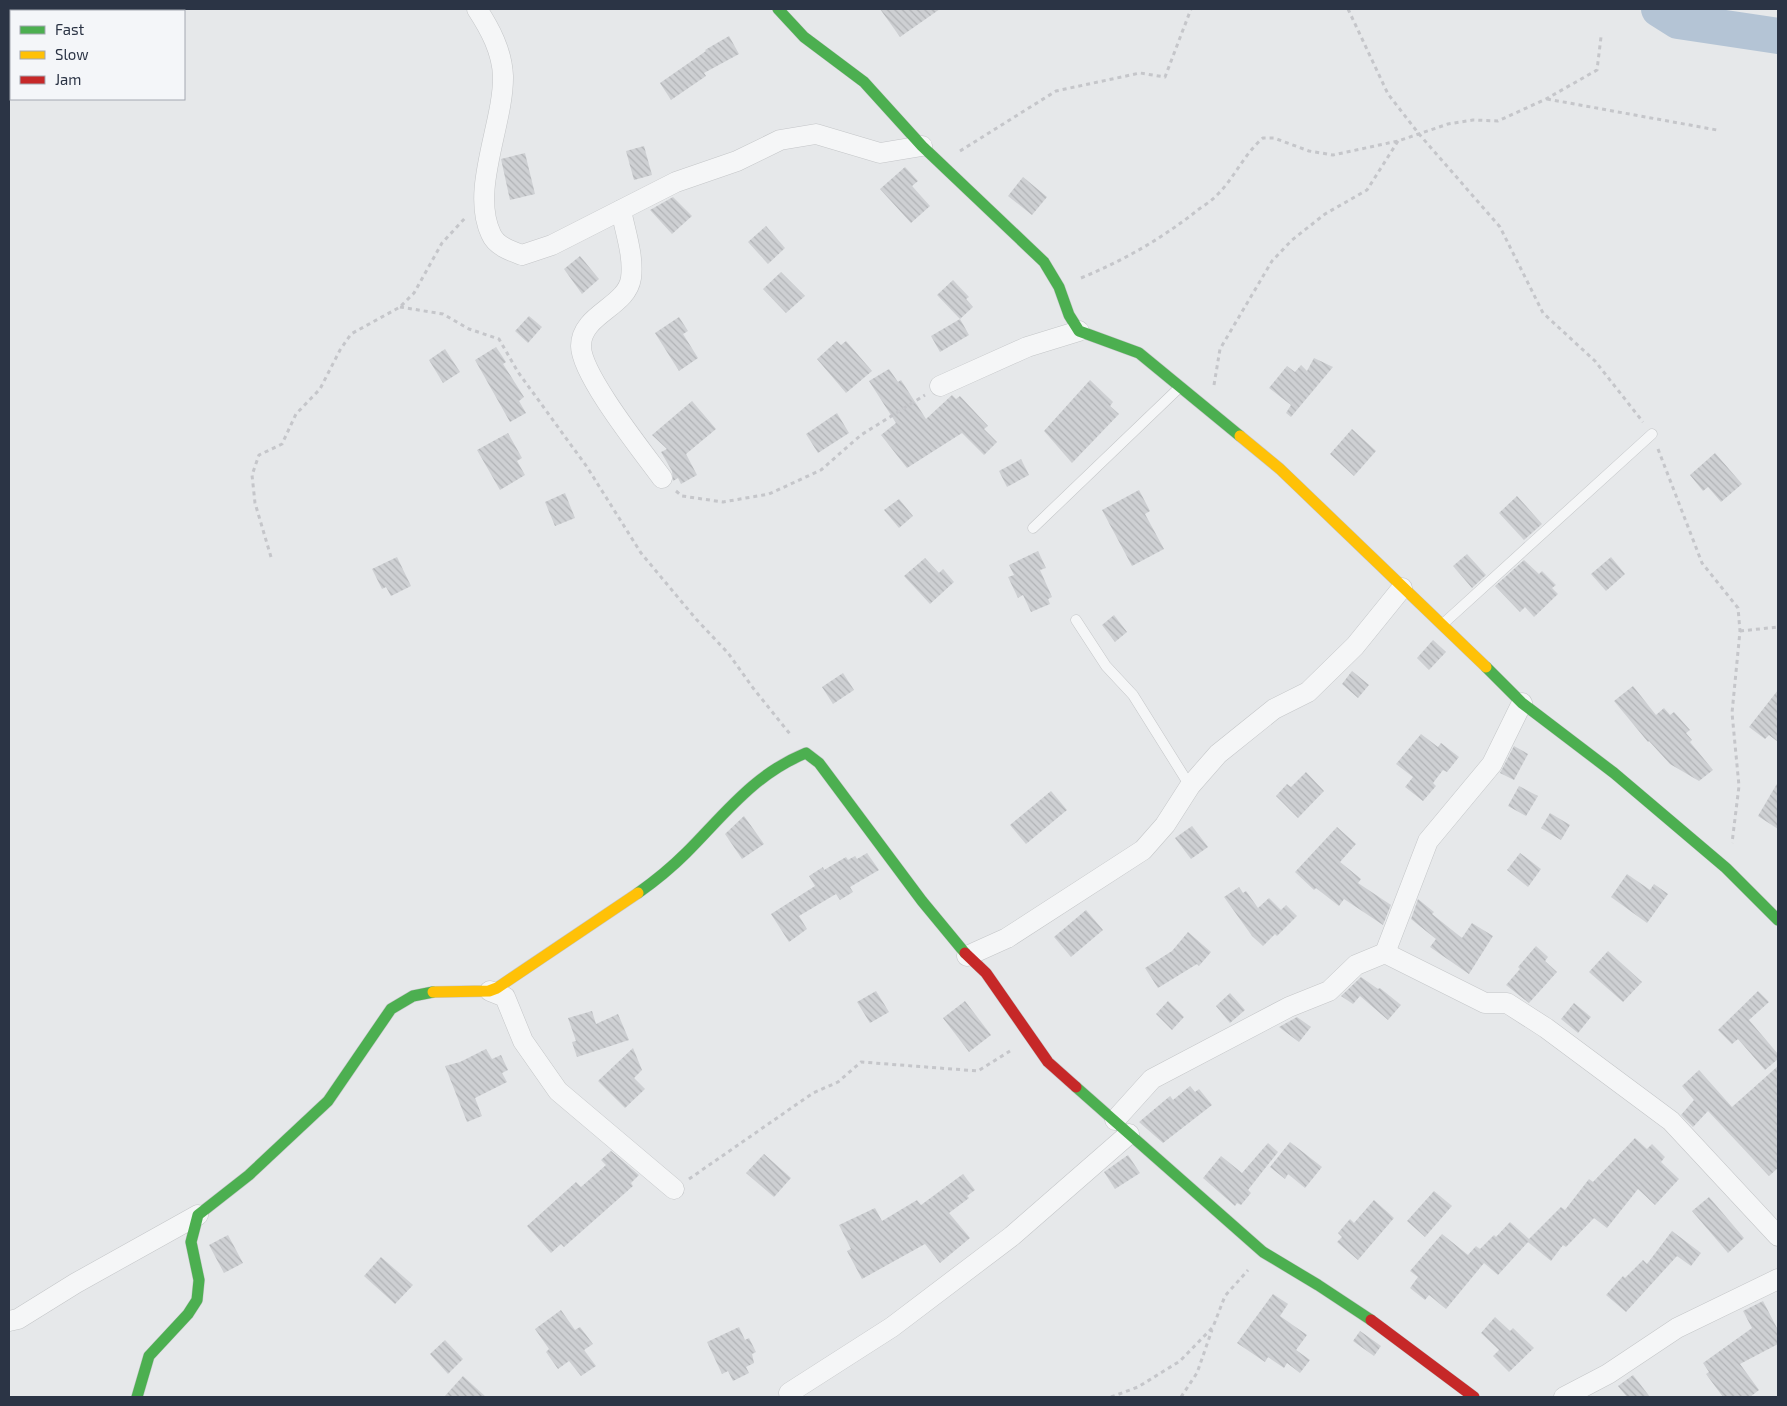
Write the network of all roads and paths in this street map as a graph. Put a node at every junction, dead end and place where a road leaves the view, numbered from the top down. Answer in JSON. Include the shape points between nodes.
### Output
{"nodes":[{"id":1,"x":477,"y":9,"type":"edge"},
{"id":2,"x":778,"y":9,"type":"edge"},
{"id":3,"x":1191,"y":9,"type":"edge"},
{"id":4,"x":1348,"y":9,"type":"edge"},
{"id":5,"x":1601,"y":37,"type":"dead end"},
{"id":6,"x":1546,"y":98,"type":"junction"},
{"id":7,"x":1717,"y":130,"type":"dead end"},
{"id":8,"x":1419,"y":134,"type":"junction"},
{"id":9,"x":1398,"y":141,"type":"junction"},
{"id":10,"x":922,"y":146,"type":"junction"},
{"id":11,"x":940,"y":163,"type":"junction"},
{"id":12,"x":621,"y":210,"type":"junction"},
{"id":13,"x":471,"y":211,"type":"dead end"},
{"id":14,"x":1060,"y":287,"type":"junction"},
{"id":15,"x":400,"y":307,"type":"junction"},
{"id":16,"x":1079,"y":331,"type":"junction"},
{"id":17,"x":940,"y":386,"type":"joint"},
{"id":18,"x":1181,"y":387,"type":"junction"},
{"id":19,"x":1213,"y":413,"type":"junction"},
{"id":20,"x":1652,"y":434,"type":"junction"},
{"id":21,"x":662,"y":478,"type":"joint"},
{"id":22,"x":1033,"y":528,"type":"dead end"},
{"id":23,"x":271,"y":557,"type":"dead end"},
{"id":24,"x":1402,"y":588,"type":"junction"},
{"id":25,"x":1076,"y":620,"type":"dead end"},
{"id":26,"x":1443,"y":624,"type":"junction"},
{"id":27,"x":1778,"y":628,"type":"edge"},
{"id":28,"x":1740,"y":631,"type":"junction"},
{"id":29,"x":1522,"y":702,"type":"junction"},
{"id":30,"x":806,"y":753,"type":"junction"},
{"id":31,"x":1190,"y":786,"type":"junction"},
{"id":32,"x":1726,"y":868,"type":"junction"},
{"id":33,"x":1778,"y":920,"type":"edge"},
{"id":34,"x":1385,"y":953,"type":"junction"},
{"id":35,"x":967,"y":956,"type":"junction"},
{"id":36,"x":490,"y":991,"type":"junction"},
{"id":37,"x":1030,"y":1039,"type":"junction"},
{"id":38,"x":1122,"y":1127,"type":"junction"},
{"id":39,"x":674,"y":1189,"type":"joint"},
{"id":40,"x":198,"y":1215,"type":"junction"},
{"id":41,"x":1778,"y":1236,"type":"edge"},
{"id":42,"x":1262,"y":1252,"type":"junction"},
{"id":43,"x":1778,"y":1279,"type":"edge"},
{"id":44,"x":9,"y":1321,"type":"edge"},
{"id":45,"x":1212,"y":1327,"type":"junction"},
{"id":46,"x":789,"y":1393,"type":"dead end"},
{"id":47,"x":137,"y":1397,"type":"edge"},
{"id":48,"x":1111,"y":1397,"type":"edge"},
{"id":49,"x":1181,"y":1397,"type":"edge"},
{"id":50,"x":1474,"y":1397,"type":"edge"},
{"id":51,"x":1564,"y":1397,"type":"edge"}],
"edges":[{"from":1,"to":12,"type":"street","via":[[494,36],[503,74],[502,104],[490,146],[485,182],[491,235],[502,247],[522,255],[552,246]]},
{"from":2,"to":10,"type":"street","via":[[804,37],[864,82]]},
{"from":3,"to":11,"type":"path","via":[[1165,77],[1140,72],[1056,92]]},
{"from":4,"to":8,"type":"path","via":[[1388,94]]},
{"from":5,"to":6,"type":"path","via":[[1597,70]]},
{"from":6,"to":7,"type":"path"},
{"from":6,"to":8,"type":"path","via":[[1498,120],[1448,124]]},
{"from":8,"to":9,"type":"path"},
{"from":8,"to":20,"type":"path","via":[[1500,227],[1543,313],[1595,361]]},
{"from":9,"to":14,"type":"path","via":[[1333,155],[1274,138],[1263,138],[1251,148],[1216,196],[1166,235],[1117,262]]},
{"from":9,"to":19,"type":"path","via":[[1367,190],[1325,214],[1272,261],[1220,349],[1214,380]]},
{"from":10,"to":11,"type":"street"},
{"from":10,"to":12,"type":"street","via":[[880,153],[816,134],[780,140],[737,161],[676,182]]},
{"from":11,"to":14,"type":"street","via":[[1044,262]]},
{"from":12,"to":21,"type":"street","via":[[631,280],[621,296],[590,324],[583,334],[581,348],[597,389]]},
{"from":13,"to":15,"type":"path","via":[[442,243],[427,267],[422,283]]},
{"from":14,"to":16,"type":"street","via":[[1069,315]]},
{"from":15,"to":23,"type":"path","via":[[351,334],[320,389],[296,414],[282,444],[259,456],[252,475],[255,503]]},
{"from":15,"to":30,"type":"path","via":[[443,314],[469,330],[499,339],[518,372],[587,467],[641,553],[728,653]]},
{"from":16,"to":17,"type":"street","via":[[1027,347]]},
{"from":16,"to":18,"type":"street","via":[[1139,353]]},
{"from":17,"to":21,"type":"path","via":[[861,435],[821,470],[769,494],[723,502],[682,496]]},
{"from":18,"to":19,"type":"street"},
{"from":18,"to":22,"type":"lane"},
{"from":19,"to":24,"type":"street","via":[[1280,469]]},
{"from":20,"to":26,"type":"lane"},
{"from":20,"to":28,"type":"path","via":[[1702,563],[1738,608]]},
{"from":24,"to":26,"type":"street"},
{"from":24,"to":31,"type":"street","via":[[1355,646],[1308,692],[1274,709],[1218,754]]},
{"from":25,"to":31,"type":"lane","via":[[1106,666],[1133,695]]},
{"from":26,"to":29,"type":"street"},
{"from":27,"to":28,"type":"path"},
{"from":28,"to":32,"type":"path","via":[[1732,713],[1740,786],[1732,848]]},
{"from":29,"to":32,"type":"street","via":[[1614,773]]},
{"from":29,"to":34,"type":"street","via":[[1492,764],[1428,841]]},
{"from":30,"to":35,"type":"street","via":[[819,763]]},
{"from":30,"to":36,"type":"street","via":[[778,764],[760,778],[670,869],[644,889]]},
{"from":31,"to":35,"type":"street","via":[[1166,825],[1143,850],[1007,938]]},
{"from":32,"to":33,"type":"street"},
{"from":34,"to":38,"type":"street","via":[[1356,966],[1329,991],[1289,1007],[1152,1079]]},
{"from":34,"to":41,"type":"street","via":[[1485,1003],[1507,1003],[1546,1028],[1671,1121]]},
{"from":35,"to":37,"type":"street","via":[[986,973]]},
{"from":36,"to":39,"type":"street","via":[[505,997],[523,1041],[558,1091]]},
{"from":36,"to":40,"type":"street","via":[[446,990],[419,993],[400,1000],[391,1008],[328,1101],[249,1175]]},
{"from":37,"to":38,"type":"street","via":[[1048,1062]]},
{"from":37,"to":39,"type":"path","via":[[978,1071],[861,1062],[838,1082],[813,1093]]},
{"from":38,"to":42,"type":"street"},
{"from":38,"to":46,"type":"street","via":[[1012,1236],[892,1327]]},
{"from":40,"to":44,"type":"street","via":[[18,1319]]},
{"from":40,"to":47,"type":"street","via":[[191,1242],[199,1280],[197,1300],[149,1356]]},
{"from":42,"to":45,"type":"path","via":[[1224,1296]]},
{"from":42,"to":50,"type":"street","via":[[1400,1338]]},
{"from":43,"to":51,"type":"street","via":[[1677,1328],[1608,1374]]},
{"from":45,"to":48,"type":"path","via":[[1180,1361],[1138,1387]]},
{"from":45,"to":49,"type":"path","via":[[1197,1373]]}]}
